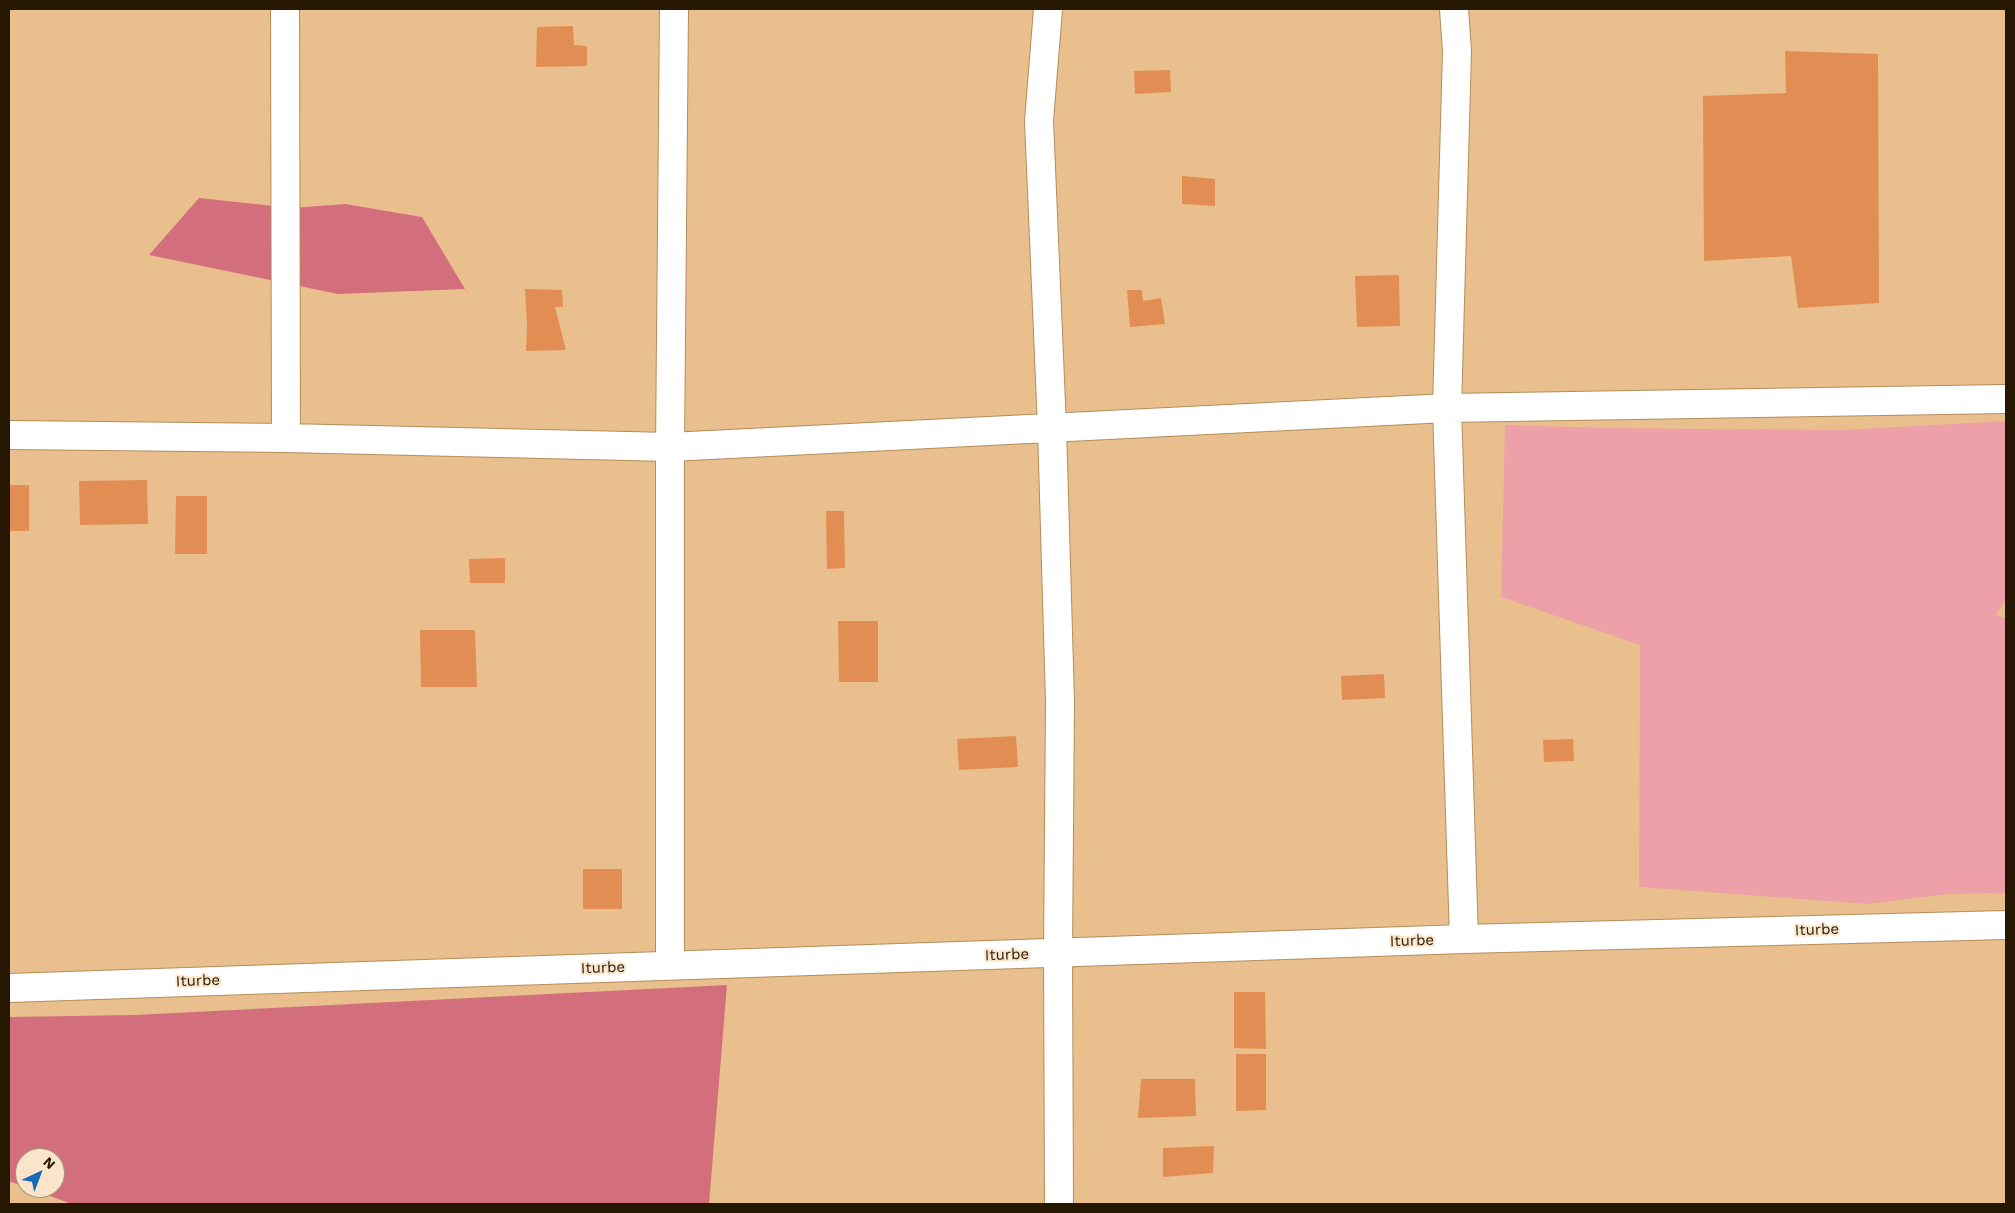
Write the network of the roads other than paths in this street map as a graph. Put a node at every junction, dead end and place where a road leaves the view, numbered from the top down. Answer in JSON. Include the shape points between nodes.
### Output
{"nodes":[{"id":1,"x":285,"y":9,"type":"edge"},
{"id":2,"x":674,"y":9,"type":"edge"},
{"id":3,"x":1048,"y":9,"type":"edge"},
{"id":4,"x":1454,"y":9,"type":"edge"},
{"id":5,"x":2006,"y":399,"type":"edge"},
{"id":6,"x":1447,"y":408,"type":"junction"},
{"id":7,"x":1052,"y":427,"type":"junction"},
{"id":8,"x":9,"y":435,"type":"edge"},
{"id":9,"x":286,"y":438,"type":"junction"},
{"id":10,"x":670,"y":447,"type":"junction"},
{"id":11,"x":2006,"y":925,"type":"edge"},
{"id":12,"x":1464,"y":939,"type":"junction"},
{"id":13,"x":1058,"y":953,"type":"junction"},
{"id":14,"x":670,"y":965,"type":"junction"},
{"id":15,"x":9,"y":988,"type":"edge"},
{"id":16,"x":1059,"y":1204,"type":"edge"}],
"edges":[{"from":1,"to":9,"type":"street"},
{"from":2,"to":10,"type":"street"},
{"from":3,"to":7,"type":"street","via":[[1039,121]]},
{"from":4,"to":6,"type":"street","via":[[1456,51]]},
{"from":5,"to":6,"type":"street"},
{"from":6,"to":7,"type":"street"},
{"from":6,"to":12,"type":"street"},
{"from":7,"to":10,"type":"street"},
{"from":7,"to":13,"type":"street","via":[[1060,701]]},
{"from":8,"to":9,"type":"street"},
{"from":9,"to":10,"type":"street"},
{"from":10,"to":14,"type":"street"},
{"from":11,"to":12,"type":"street","name":"Iturbe"},
{"from":12,"to":13,"type":"street","name":"Iturbe"},
{"from":13,"to":14,"type":"street","name":"Iturbe"},
{"from":13,"to":16,"type":"street"},
{"from":14,"to":15,"type":"street","name":"Iturbe"}]}
